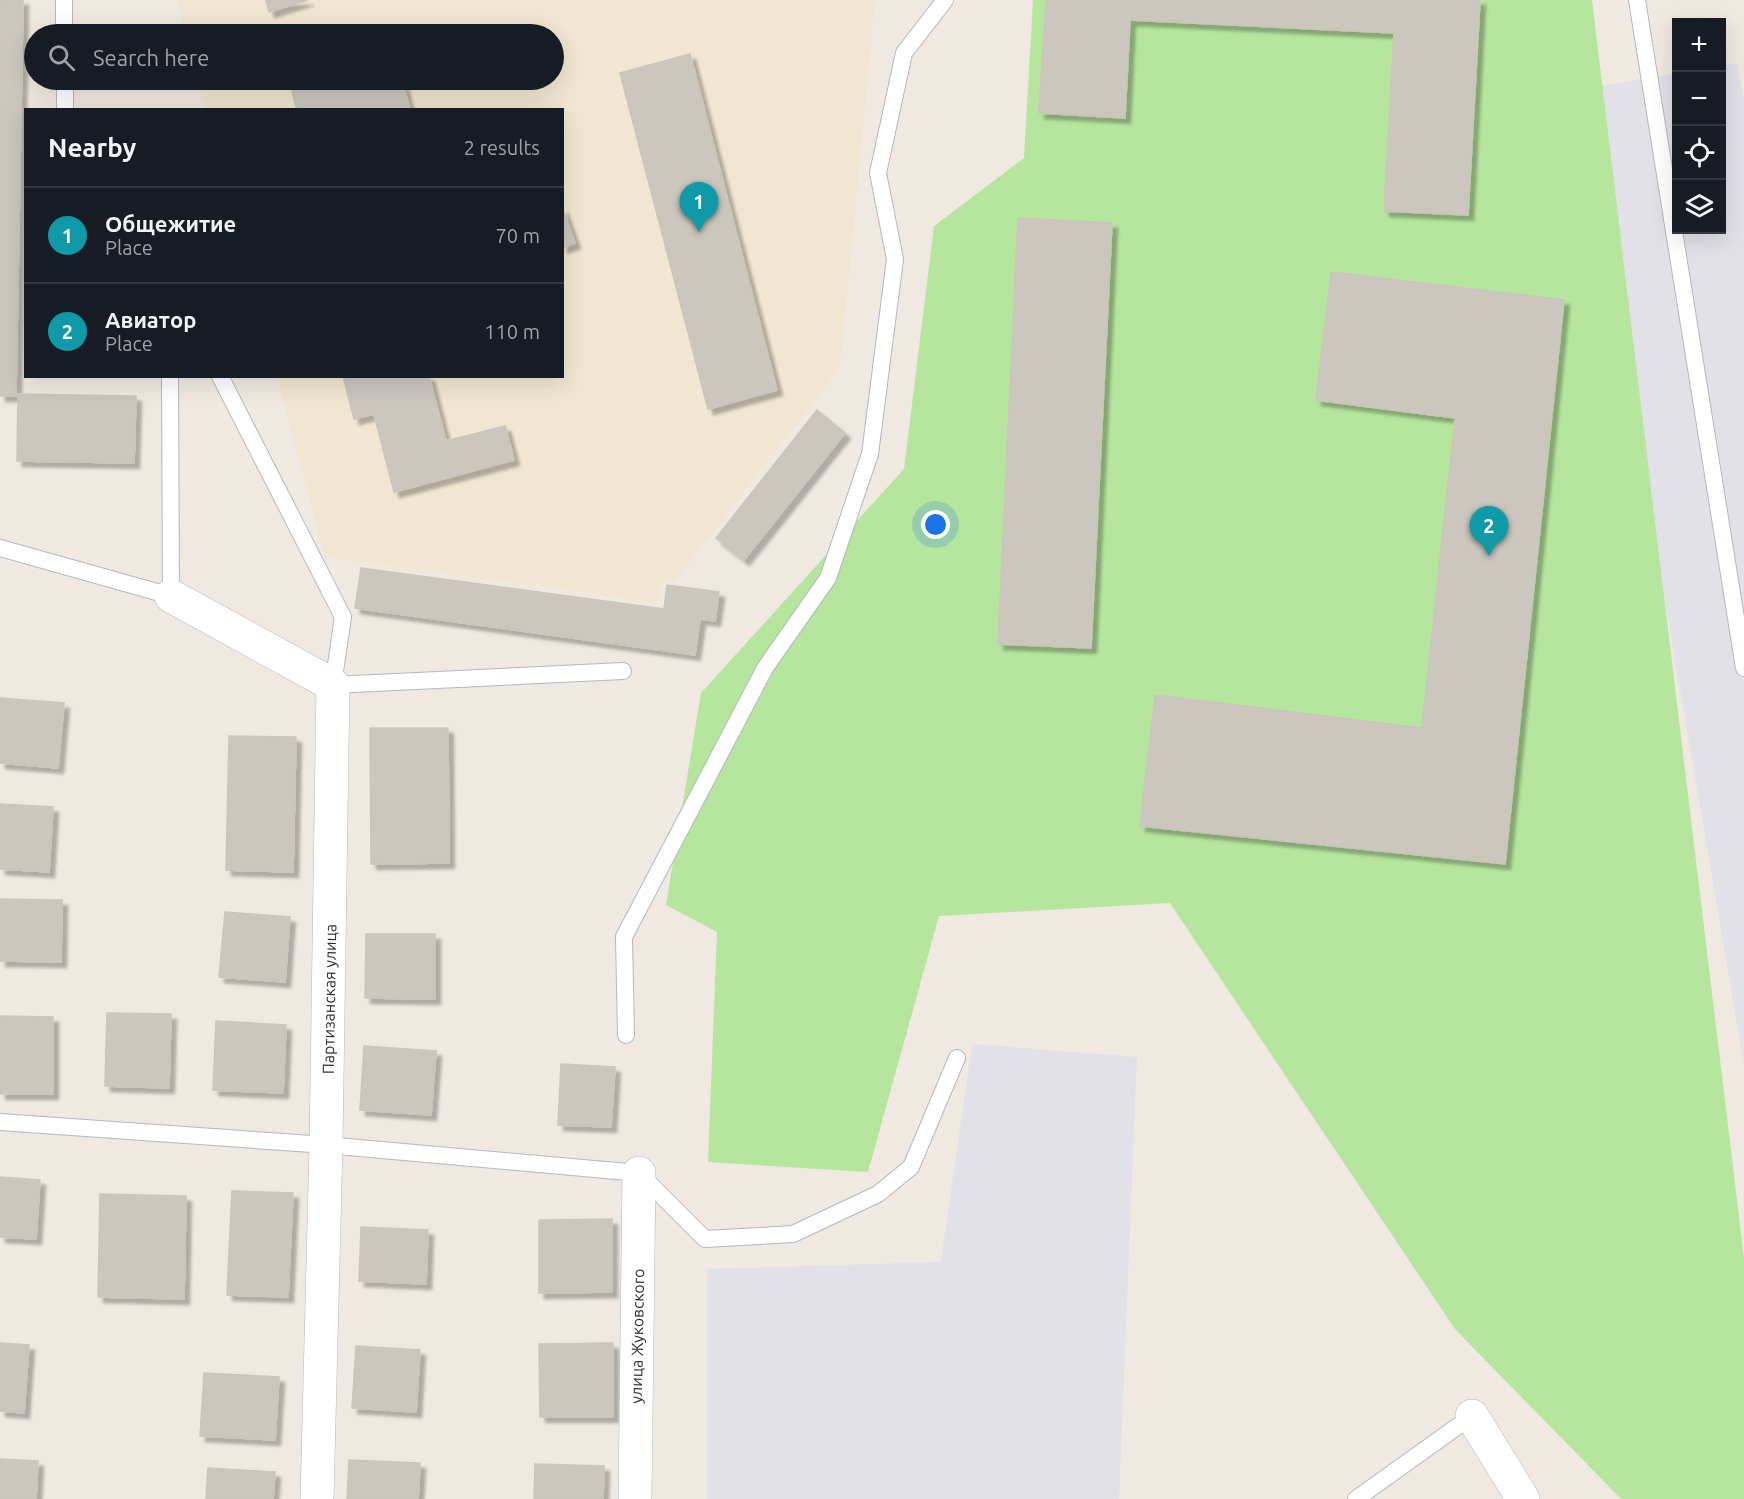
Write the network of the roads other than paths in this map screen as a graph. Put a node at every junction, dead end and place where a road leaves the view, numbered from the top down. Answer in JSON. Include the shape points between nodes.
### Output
{"nodes":[{"id":1,"x":64,"y":0,"type":"edge"},
{"id":2,"x":945,"y":0,"type":"edge"},
{"id":3,"x":1637,"y":0,"type":"edge"},
{"id":4,"x":64,"y":24,"type":"edge"},
{"id":5,"x":65,"y":90,"type":"edge"},
{"id":6,"x":65,"y":108,"type":"edge"},
{"id":7,"x":170,"y":378,"type":"edge"},
{"id":8,"x":221,"y":378,"type":"edge"},
{"id":9,"x":0,"y":548,"type":"edge"},
{"id":10,"x":171,"y":596,"type":"junction"},
{"id":11,"x":1744,"y":668,"type":"edge"},
{"id":12,"x":623,"y":671,"type":"dead end"},
{"id":13,"x":333,"y":684,"type":"junction"},
{"id":14,"x":626,"y":1035,"type":"dead end"},
{"id":15,"x":957,"y":1058,"type":"dead end"},
{"id":16,"x":0,"y":1122,"type":"edge"},
{"id":17,"x":326,"y":1145,"type":"junction"},
{"id":18,"x":639,"y":1173,"type":"junction"},
{"id":19,"x":1472,"y":1416,"type":"joint"},
{"id":20,"x":317,"y":1499,"type":"edge"},
{"id":21,"x":635,"y":1499,"type":"edge"},
{"id":22,"x":1356,"y":1499,"type":"edge"},
{"id":23,"x":1523,"y":1499,"type":"edge"}],
"edges":[{"from":1,"to":4,"type":"lane"},
{"from":2,"to":14,"type":"lane","via":[[904,53],[878,173],[895,259],[870,454],[828,578],[765,669],[624,937]]},
{"from":3,"to":11,"type":"lane"},
{"from":5,"to":6,"type":"lane"},
{"from":7,"to":10,"type":"lane"},
{"from":8,"to":13,"type":"lane","via":[[344,617]]},
{"from":9,"to":10,"type":"lane"},
{"from":10,"to":13,"type":"street"},
{"from":12,"to":13,"type":"lane"},
{"from":13,"to":17,"type":"street","name":"Партизанская улица"},
{"from":15,"to":18,"type":"lane","via":[[911,1167],[878,1194],[793,1234],[705,1239]]},
{"from":16,"to":17,"type":"lane"},
{"from":17,"to":18,"type":"lane"},
{"from":17,"to":20,"type":"street","name":"Партизанская улица"},
{"from":18,"to":21,"type":"street","name":"улица Жуковского"},
{"from":19,"to":22,"type":"lane"},
{"from":19,"to":23,"type":"street"}]}
